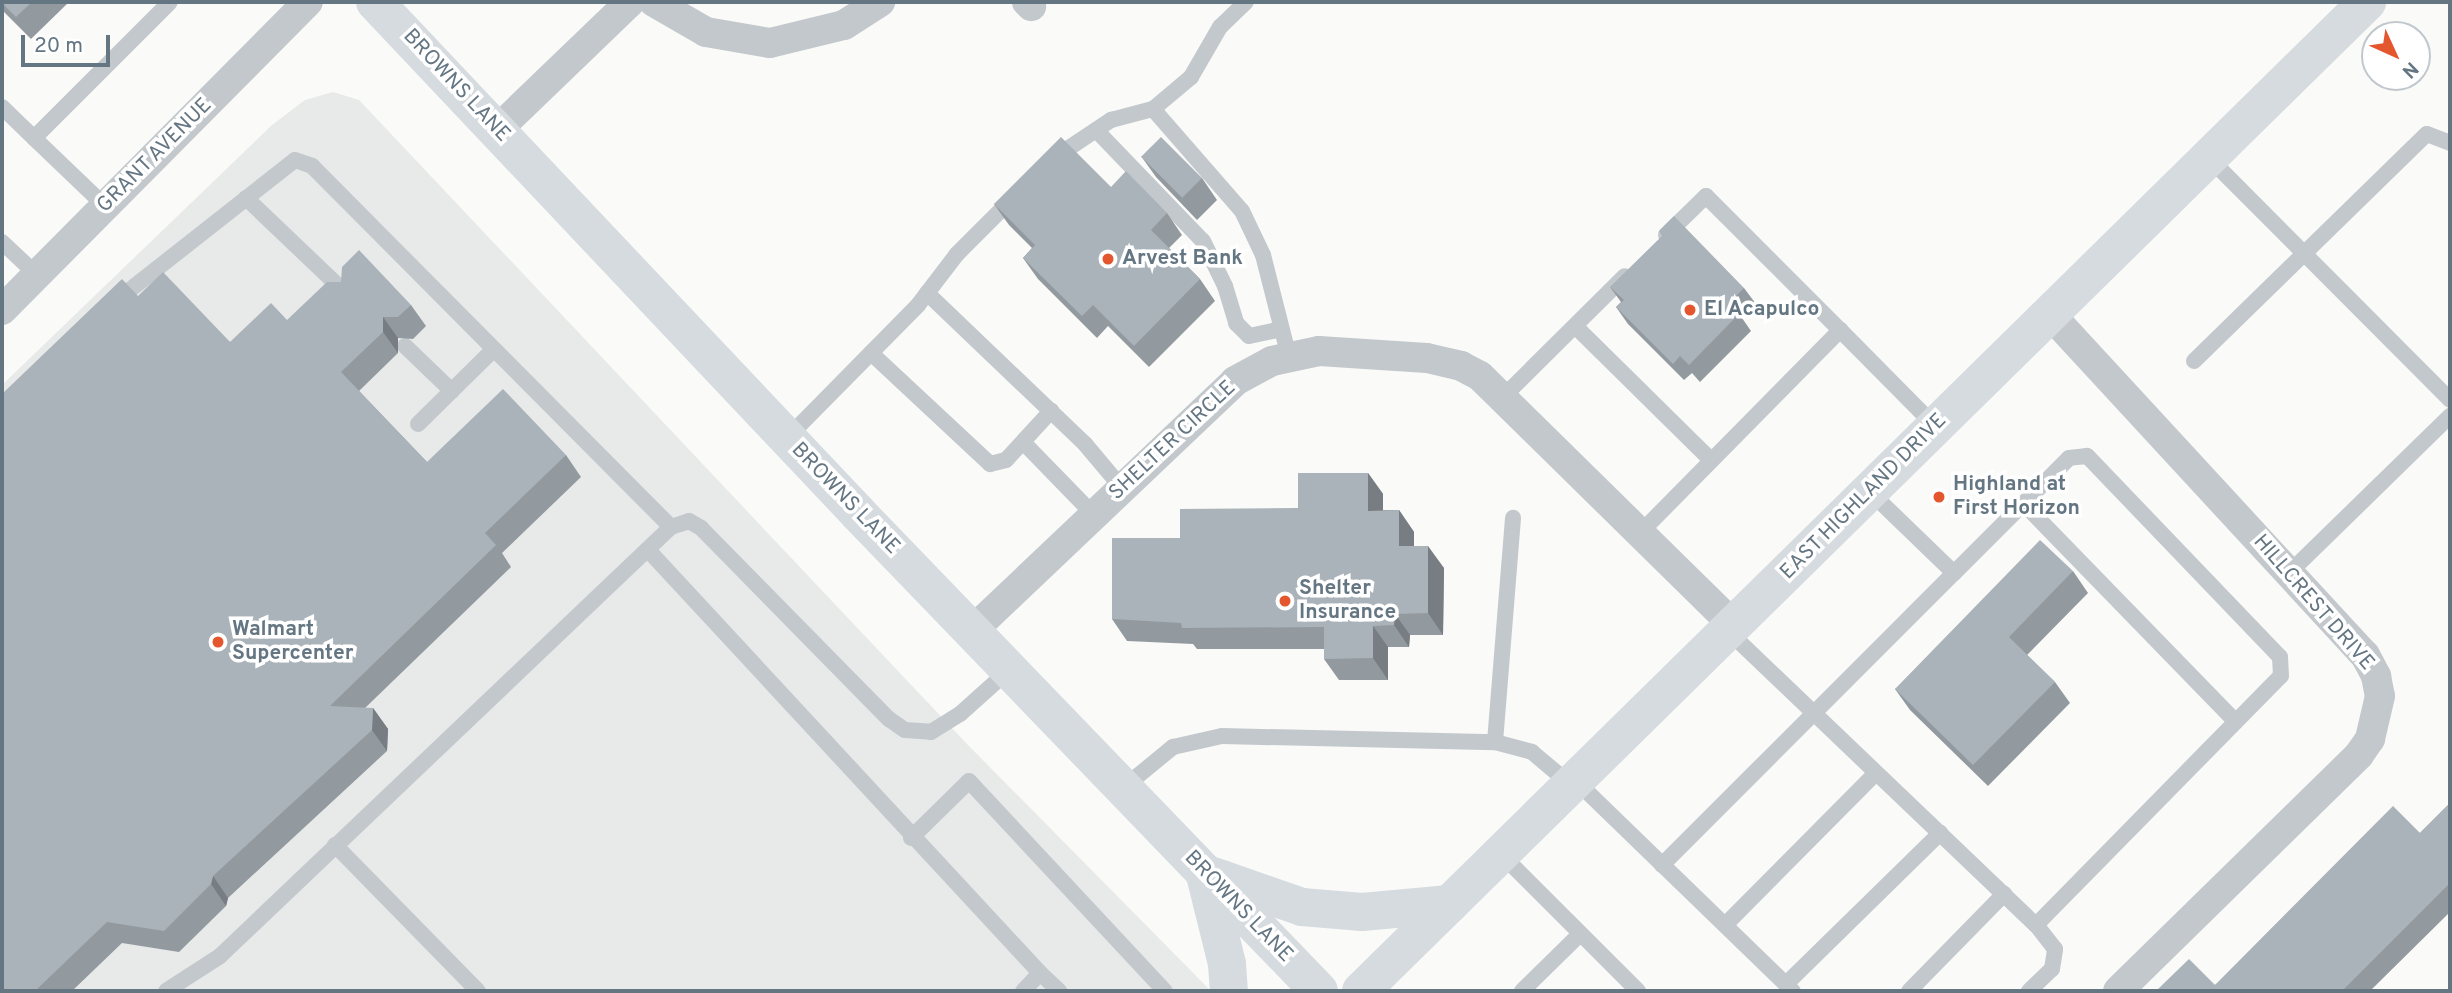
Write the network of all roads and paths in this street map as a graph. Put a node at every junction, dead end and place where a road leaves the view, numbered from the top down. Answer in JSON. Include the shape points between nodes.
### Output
{"nodes":[{"id":1,"x":170,"y":2,"type":"edge"},
{"id":2,"x":307,"y":2,"type":"edge"},
{"id":3,"x":375,"y":2,"type":"edge"},
{"id":4,"x":630,"y":2,"type":"edge"},
{"id":5,"x":654,"y":2,"type":"edge"},
{"id":6,"x":880,"y":2,"type":"edge"},
{"id":7,"x":1246,"y":2,"type":"edge"},
{"id":8,"x":2367,"y":2,"type":"edge"},
{"id":9,"x":2,"y":107,"type":"edge"},
{"id":10,"x":1153,"y":109,"type":"junction"},
{"id":11,"x":497,"y":130,"type":"junction"},
{"id":12,"x":1096,"y":130,"type":"junction"},
{"id":13,"x":34,"y":138,"type":"junction"},
{"id":14,"x":2450,"y":143,"type":"edge"},
{"id":15,"x":2208,"y":157,"type":"junction"},
{"id":16,"x":1040,"y":171,"type":"edge"},
{"id":17,"x":1022,"y":190,"type":"edge"},
{"id":18,"x":246,"y":198,"type":"junction"},
{"id":19,"x":105,"y":206,"type":"junction"},
{"id":20,"x":2,"y":242,"type":"edge"},
{"id":21,"x":2304,"y":254,"type":"junction"},
{"id":22,"x":37,"y":275,"type":"junction"},
{"id":23,"x":927,"y":293,"type":"junction"},
{"id":24,"x":349,"y":296,"type":"edge"},
{"id":25,"x":105,"y":309,"type":"edge"},
{"id":26,"x":2,"y":310,"type":"edge"},
{"id":27,"x":2049,"y":313,"type":"junction"},
{"id":28,"x":1575,"y":326,"type":"junction"},
{"id":29,"x":1282,"y":328,"type":"junction"},
{"id":30,"x":1840,"y":330,"type":"junction"},
{"id":31,"x":405,"y":346,"type":"dead end"},
{"id":32,"x":493,"y":350,"type":"junction"},
{"id":33,"x":871,"y":354,"type":"junction"},
{"id":34,"x":1289,"y":358,"type":"junction"},
{"id":35,"x":2194,"y":361,"type":"dead end"},
{"id":36,"x":452,"y":390,"type":"junction"},
{"id":37,"x":1504,"y":396,"type":"junction"},
{"id":38,"x":2450,"y":400,"type":"edge"},
{"id":39,"x":1051,"y":411,"type":"junction"},
{"id":40,"x":2450,"y":416,"type":"edge"},
{"id":41,"x":418,"y":424,"type":"dead end"},
{"id":42,"x":1935,"y":426,"type":"junction"},
{"id":43,"x":787,"y":438,"type":"junction"},
{"id":44,"x":1023,"y":442,"type":"junction"},
{"id":45,"x":1709,"y":458,"type":"junction"},
{"id":46,"x":1122,"y":488,"type":"junction"},
{"id":47,"x":1869,"y":491,"type":"junction"},
{"id":48,"x":2023,"y":503,"type":"junction"},
{"id":49,"x":1094,"y":515,"type":"junction"},
{"id":50,"x":1513,"y":518,"type":"dead end"},
{"id":51,"x":671,"y":527,"type":"junction"},
{"id":52,"x":1641,"y":532,"type":"junction"},
{"id":53,"x":649,"y":551,"type":"junction"},
{"id":54,"x":1954,"y":573,"type":"junction"},
{"id":55,"x":2289,"y":573,"type":"junction"},
{"id":56,"x":1731,"y":628,"type":"junction"},
{"id":57,"x":972,"y":631,"type":"junction"},
{"id":58,"x":1009,"y":670,"type":"junction"},
{"id":59,"x":1812,"y":712,"type":"junction"},
{"id":60,"x":2236,"y":722,"type":"junction"},
{"id":61,"x":1495,"y":742,"type":"junction"},
{"id":62,"x":1876,"y":773,"type":"junction"},
{"id":63,"x":1574,"y":783,"type":"junction"},
{"id":64,"x":1123,"y":789,"type":"junction"},
{"id":65,"x":1940,"y":833,"type":"junction"},
{"id":66,"x":911,"y":838,"type":"junction"},
{"id":67,"x":335,"y":845,"type":"junction"},
{"id":68,"x":1501,"y":854,"type":"junction"},
{"id":69,"x":1662,"y":864,"type":"junction"},
{"id":70,"x":1204,"y":873,"type":"junction"},
{"id":71,"x":2004,"y":894,"type":"junction"},
{"id":72,"x":1450,"y":904,"type":"junction"},
{"id":73,"x":1725,"y":925,"type":"junction"},
{"id":74,"x":2036,"y":925,"type":"junction"},
{"id":75,"x":1580,"y":934,"type":"junction"},
{"id":76,"x":1040,"y":973,"type":"junction"},
{"id":77,"x":1790,"y":988,"type":"edge"},
{"id":78,"x":166,"y":991,"type":"edge"},
{"id":79,"x":478,"y":991,"type":"edge"},
{"id":80,"x":1023,"y":991,"type":"edge"},
{"id":81,"x":1059,"y":991,"type":"edge"},
{"id":82,"x":1165,"y":991,"type":"edge"},
{"id":83,"x":1229,"y":991,"type":"edge"},
{"id":84,"x":1319,"y":991,"type":"edge"},
{"id":85,"x":1361,"y":991,"type":"edge"},
{"id":86,"x":1522,"y":991,"type":"edge"},
{"id":87,"x":1638,"y":991,"type":"edge"},
{"id":88,"x":1909,"y":991,"type":"edge"},
{"id":89,"x":2029,"y":991,"type":"edge"},
{"id":90,"x":2118,"y":991,"type":"edge"}],
"edges":[{"from":1,"to":13,"type":"lane"},
{"from":2,"to":19,"type":"street","name":"GRANT AVENUE"},
{"from":3,"to":11,"type":"street","name":"BROWNS LANE"},
{"from":4,"to":11,"type":"street"},
{"from":5,"to":6,"type":"street","via":[[706,32],[770,43],[844,25]]},
{"from":7,"to":10,"type":"lane","via":[[1220,27],[1191,77]]},
{"from":8,"to":15,"type":"street","name":"EAST HIGHLAND DRIVE"},
{"from":9,"to":13,"type":"lane"},
{"from":10,"to":12,"type":"lane","via":[[1111,120]]},
{"from":10,"to":29,"type":"lane","via":[[1242,211],[1264,255]]},
{"from":11,"to":43,"type":"street","name":"BROWNS LANE"},
{"from":12,"to":16,"type":"lane"},
{"from":12,"to":29,"type":"lane","via":[[1203,241],[1225,286],[1236,323],[1249,336]]},
{"from":13,"to":19,"type":"lane"},
{"from":14,"to":21,"type":"lane","via":[[2427,134]]},
{"from":15,"to":21,"type":"lane"},
{"from":15,"to":27,"type":"street","name":"EAST HIGHLAND DRIVE"},
{"from":17,"to":23,"type":"lane","via":[[957,254]]},
{"from":18,"to":24,"type":"lane"},
{"from":18,"to":25,"type":"lane"},
{"from":18,"to":32,"type":"lane","via":[[295,160],[312,166]]},
{"from":19,"to":22,"type":"street","name":"GRANT AVENUE"},
{"from":20,"to":22,"type":"lane"},
{"from":21,"to":35,"type":"lane"},
{"from":21,"to":38,"type":"lane"},
{"from":22,"to":26,"type":"street","name":"GRANT AVENUE"},
{"from":23,"to":33,"type":"lane"},
{"from":23,"to":39,"type":"lane"},
{"from":27,"to":42,"type":"street","name":"EAST HIGHLAND DRIVE"},
{"from":27,"to":55,"type":"street","name":"HILLCREST DRIVE"},
{"from":28,"to":30,"type":"lane","via":[[1706,196]]},
{"from":28,"to":37,"type":"lane"},
{"from":28,"to":45,"type":"lane"},
{"from":29,"to":34,"type":"lane"},
{"from":30,"to":42,"type":"lane"},
{"from":30,"to":45,"type":"lane"},
{"from":31,"to":36,"type":"lane"},
{"from":32,"to":36,"type":"lane"},
{"from":32,"to":51,"type":"lane"},
{"from":33,"to":43,"type":"lane"},
{"from":33,"to":44,"type":"lane","via":[[990,464],[1006,460]]},
{"from":34,"to":37,"type":"street","name":"SHELTER CIRCLE","via":[[1319,351],[1427,358],[1461,366]]},
{"from":34,"to":46,"type":"street","name":"SHELTER CIRCLE","via":[[1272,361],[1235,381]]},
{"from":36,"to":41,"type":"lane"},
{"from":37,"to":52,"type":"street","name":"SHELTER CIRCLE"},
{"from":39,"to":44,"type":"lane"},
{"from":39,"to":46,"type":"lane"},
{"from":40,"to":55,"type":"lane"},
{"from":42,"to":47,"type":"street","name":"EAST HIGHLAND DRIVE"},
{"from":43,"to":57,"type":"street","name":"BROWNS LANE"},
{"from":44,"to":49,"type":"lane"},
{"from":45,"to":52,"type":"lane"},
{"from":46,"to":49,"type":"street","name":"SHELTER CIRCLE"},
{"from":47,"to":54,"type":"lane"},
{"from":47,"to":56,"type":"street","name":"EAST HIGHLAND DRIVE"},
{"from":48,"to":54,"type":"lane"},
{"from":48,"to":60,"type":"lane"},
{"from":48,"to":60,"type":"lane","via":[[2069,458],[2087,456],[2280,657],[2281,676]]},
{"from":49,"to":57,"type":"street","name":"SHELTER CIRCLE"},
{"from":50,"to":61,"type":"lane"},
{"from":51,"to":53,"type":"lane"},
{"from":51,"to":58,"type":"lane","via":[[689,521],[701,527],[905,730],[931,732],[960,714]]},
{"from":52,"to":56,"type":"street","name":"SHELTER CIRCLE"},
{"from":53,"to":66,"type":"lane"},
{"from":53,"to":67,"type":"lane"},
{"from":54,"to":59,"type":"lane"},
{"from":55,"to":90,"type":"street","name":"HILLCREST DRIVE","via":[[2365,655],[2376,676],[2379,708],[2370,739],[2359,755]]},
{"from":56,"to":59,"type":"lane"},
{"from":56,"to":63,"type":"street","name":"EAST HIGHLAND DRIVE"},
{"from":57,"to":58,"type":"street","name":"BROWNS LANE"},
{"from":58,"to":64,"type":"street","name":"BROWNS LANE"},
{"from":59,"to":62,"type":"lane"},
{"from":59,"to":69,"type":"lane"},
{"from":60,"to":74,"type":"lane"},
{"from":61,"to":63,"type":"lane","via":[[1532,752]]},
{"from":61,"to":64,"type":"lane","via":[[1222,736],[1173,747]]},
{"from":62,"to":65,"type":"lane"},
{"from":62,"to":73,"type":"lane"},
{"from":63,"to":68,"type":"street","name":"EAST HIGHLAND DRIVE"},
{"from":63,"to":69,"type":"lane"},
{"from":64,"to":70,"type":"street","name":"BROWNS LANE"},
{"from":65,"to":71,"type":"lane"},
{"from":65,"to":77,"type":"lane"},
{"from":66,"to":76,"type":"lane"},
{"from":66,"to":82,"type":"lane","via":[[969,781]]},
{"from":67,"to":78,"type":"lane","via":[[220,956]]},
{"from":67,"to":79,"type":"lane"},
{"from":68,"to":72,"type":"street","name":"EAST HIGHLAND DRIVE"},
{"from":68,"to":75,"type":"lane"},
{"from":69,"to":73,"type":"lane"},
{"from":70,"to":72,"type":"street","via":[[1302,907],[1362,912]]},
{"from":70,"to":83,"type":"street","via":[[1227,964]]},
{"from":70,"to":84,"type":"street","name":"BROWNS LANE"},
{"from":71,"to":74,"type":"lane"},
{"from":71,"to":88,"type":"lane"},
{"from":72,"to":85,"type":"street","name":"EAST HIGHLAND DRIVE"},
{"from":73,"to":77,"type":"lane"},
{"from":74,"to":89,"type":"lane","via":[[2055,949],[2054,959],[2052,970]]},
{"from":75,"to":86,"type":"lane"},
{"from":75,"to":87,"type":"lane"},
{"from":76,"to":80,"type":"lane"},
{"from":76,"to":81,"type":"lane"}]}
